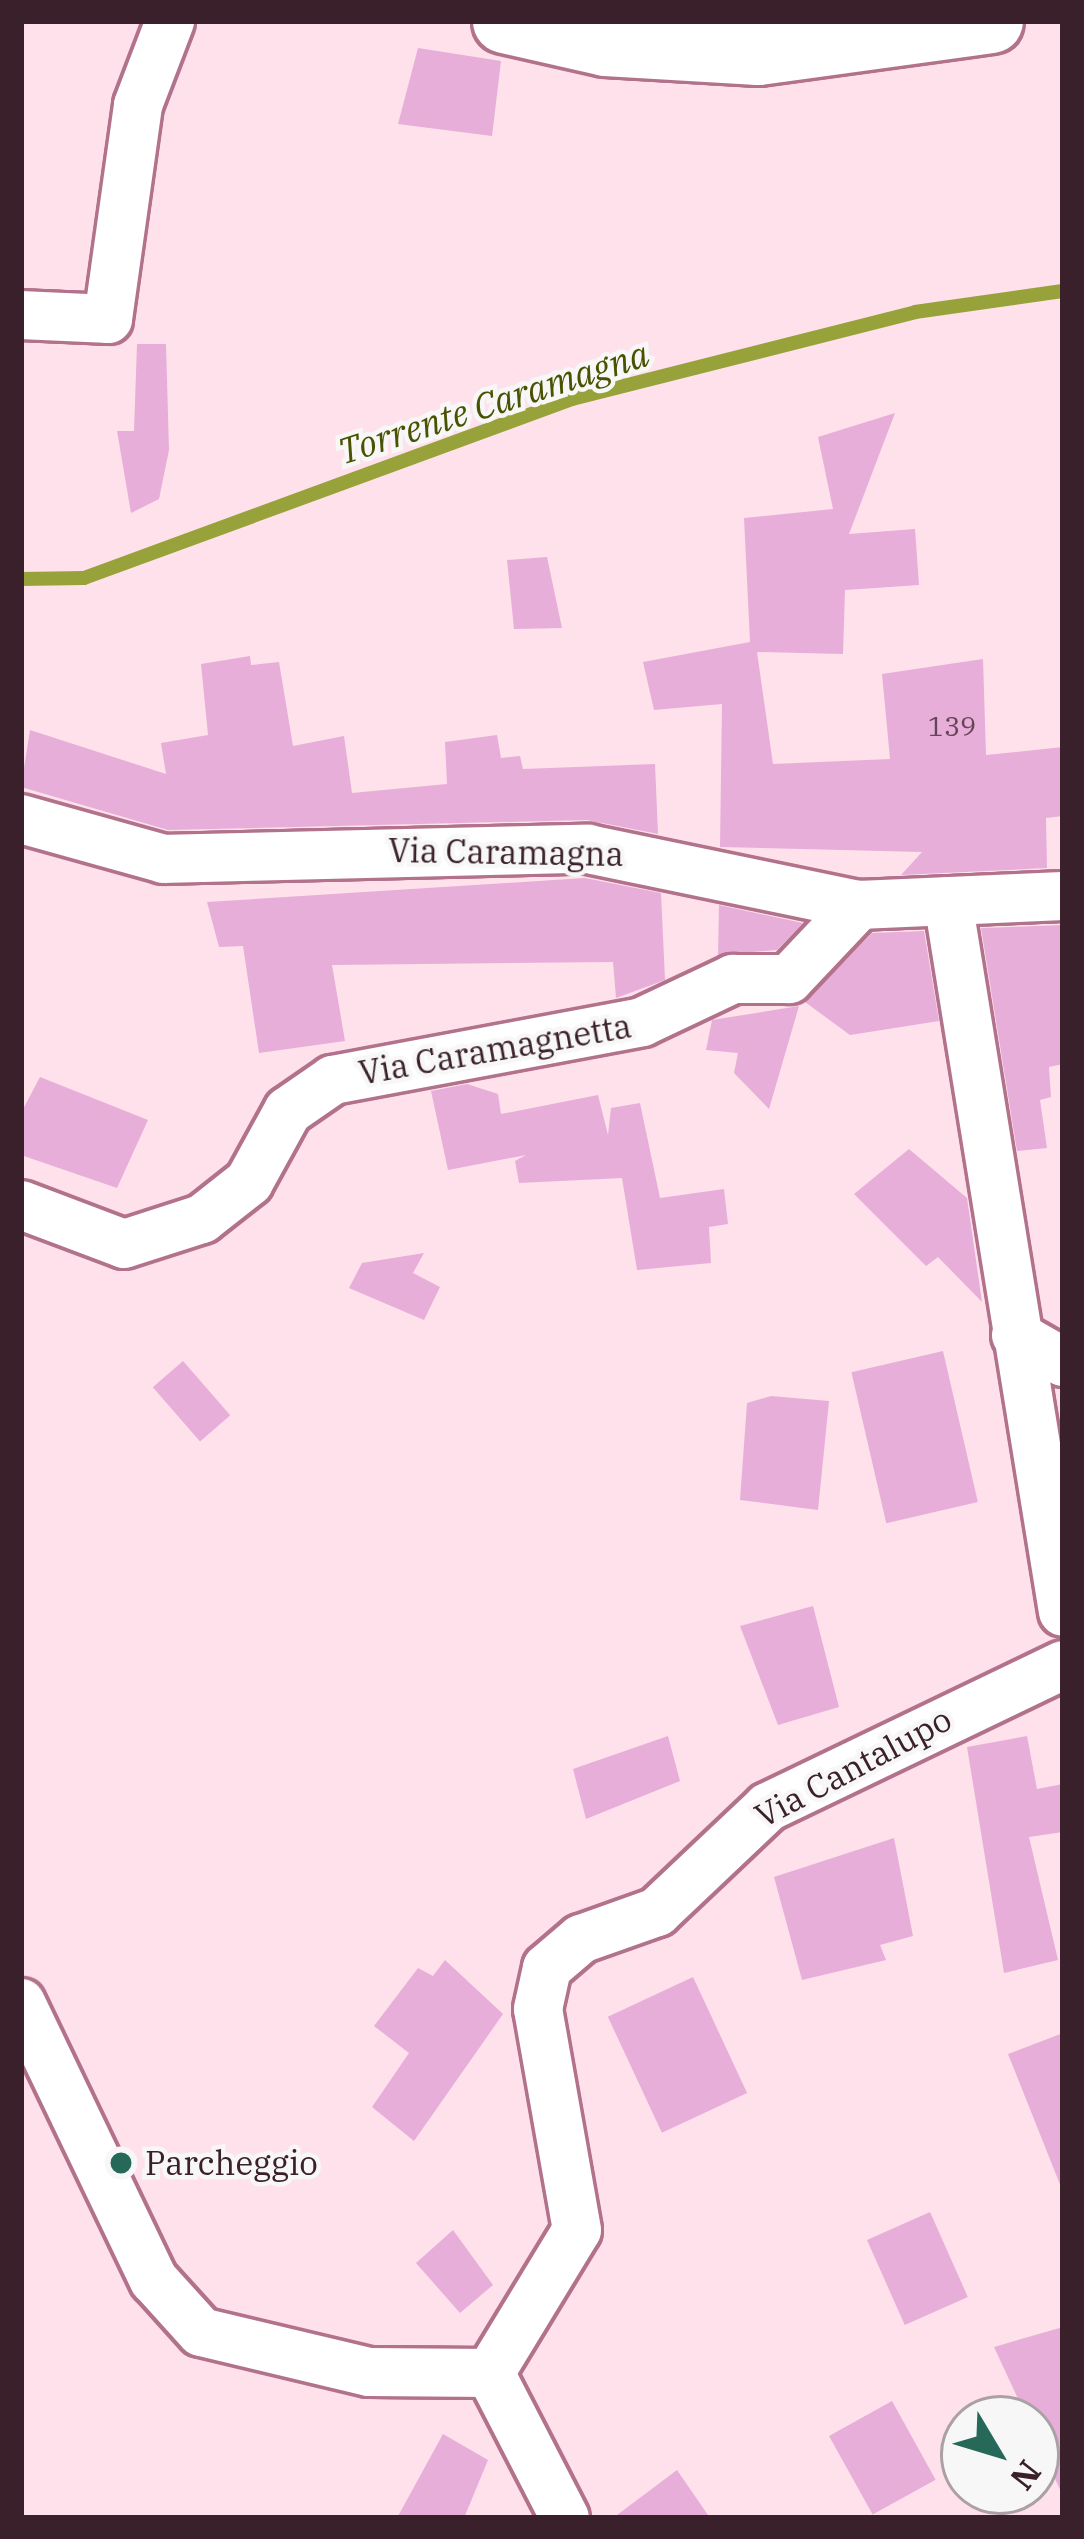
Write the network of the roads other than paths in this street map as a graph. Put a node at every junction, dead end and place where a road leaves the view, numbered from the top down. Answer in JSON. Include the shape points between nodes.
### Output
{"nodes":[{"id":1,"x":170,"y":21,"type":"edge"},
{"id":2,"x":504,"y":21,"type":"edge"},
{"id":3,"x":991,"y":21,"type":"edge"},
{"id":4,"x":21,"y":315,"type":"edge"},
{"id":5,"x":21,"y":819,"type":"edge"},
{"id":6,"x":1063,"y":896,"type":"edge"},
{"id":7,"x":948,"y":902,"type":"junction"},
{"id":8,"x":859,"y":905,"type":"junction"},
{"id":9,"x":21,"y":1205,"type":"edge"},
{"id":10,"x":1016,"y":1335,"type":"junction"},
{"id":11,"x":1063,"y":1362,"type":"edge"},
{"id":12,"x":1063,"y":1612,"type":"edge"},
{"id":13,"x":1063,"y":1665,"type":"edge"},
{"id":14,"x":21,"y":2003,"type":"edge"},
{"id":15,"x":490,"y":2373,"type":"junction"},
{"id":16,"x":565,"y":2518,"type":"edge"}],
"edges":[{"from":1,"to":4,"type":"street","via":[[137,105],[108,319]]},
{"from":2,"to":3,"type":"main road","via":[[605,44],[758,53]]},
{"from":5,"to":8,"type":"street","name":"Via Caramagna","via":[[164,859],[588,849]]},
{"from":6,"to":7,"type":"street","name":"Via Caramagna"},
{"from":7,"to":8,"type":"street","name":"Via Caramagna"},
{"from":7,"to":10,"type":"street"},
{"from":8,"to":9,"type":"street","name":"Via Caramagnetta","via":[[789,980],[733,979],[642,1022],[333,1080],[288,1111],[249,1182],[202,1219],[124,1244]]},
{"from":10,"to":11,"type":"street"},
{"from":10,"to":12,"type":"street"},
{"from":13,"to":15,"type":"street","name":"Via Cantalupo","via":[[768,1807],[657,1912],[556,1957],[538,2009],[577,2230]]},
{"from":14,"to":15,"type":"street","via":[[154,2280],[201,2332],[369,2372]]},
{"from":15,"to":16,"type":"street"}]}
